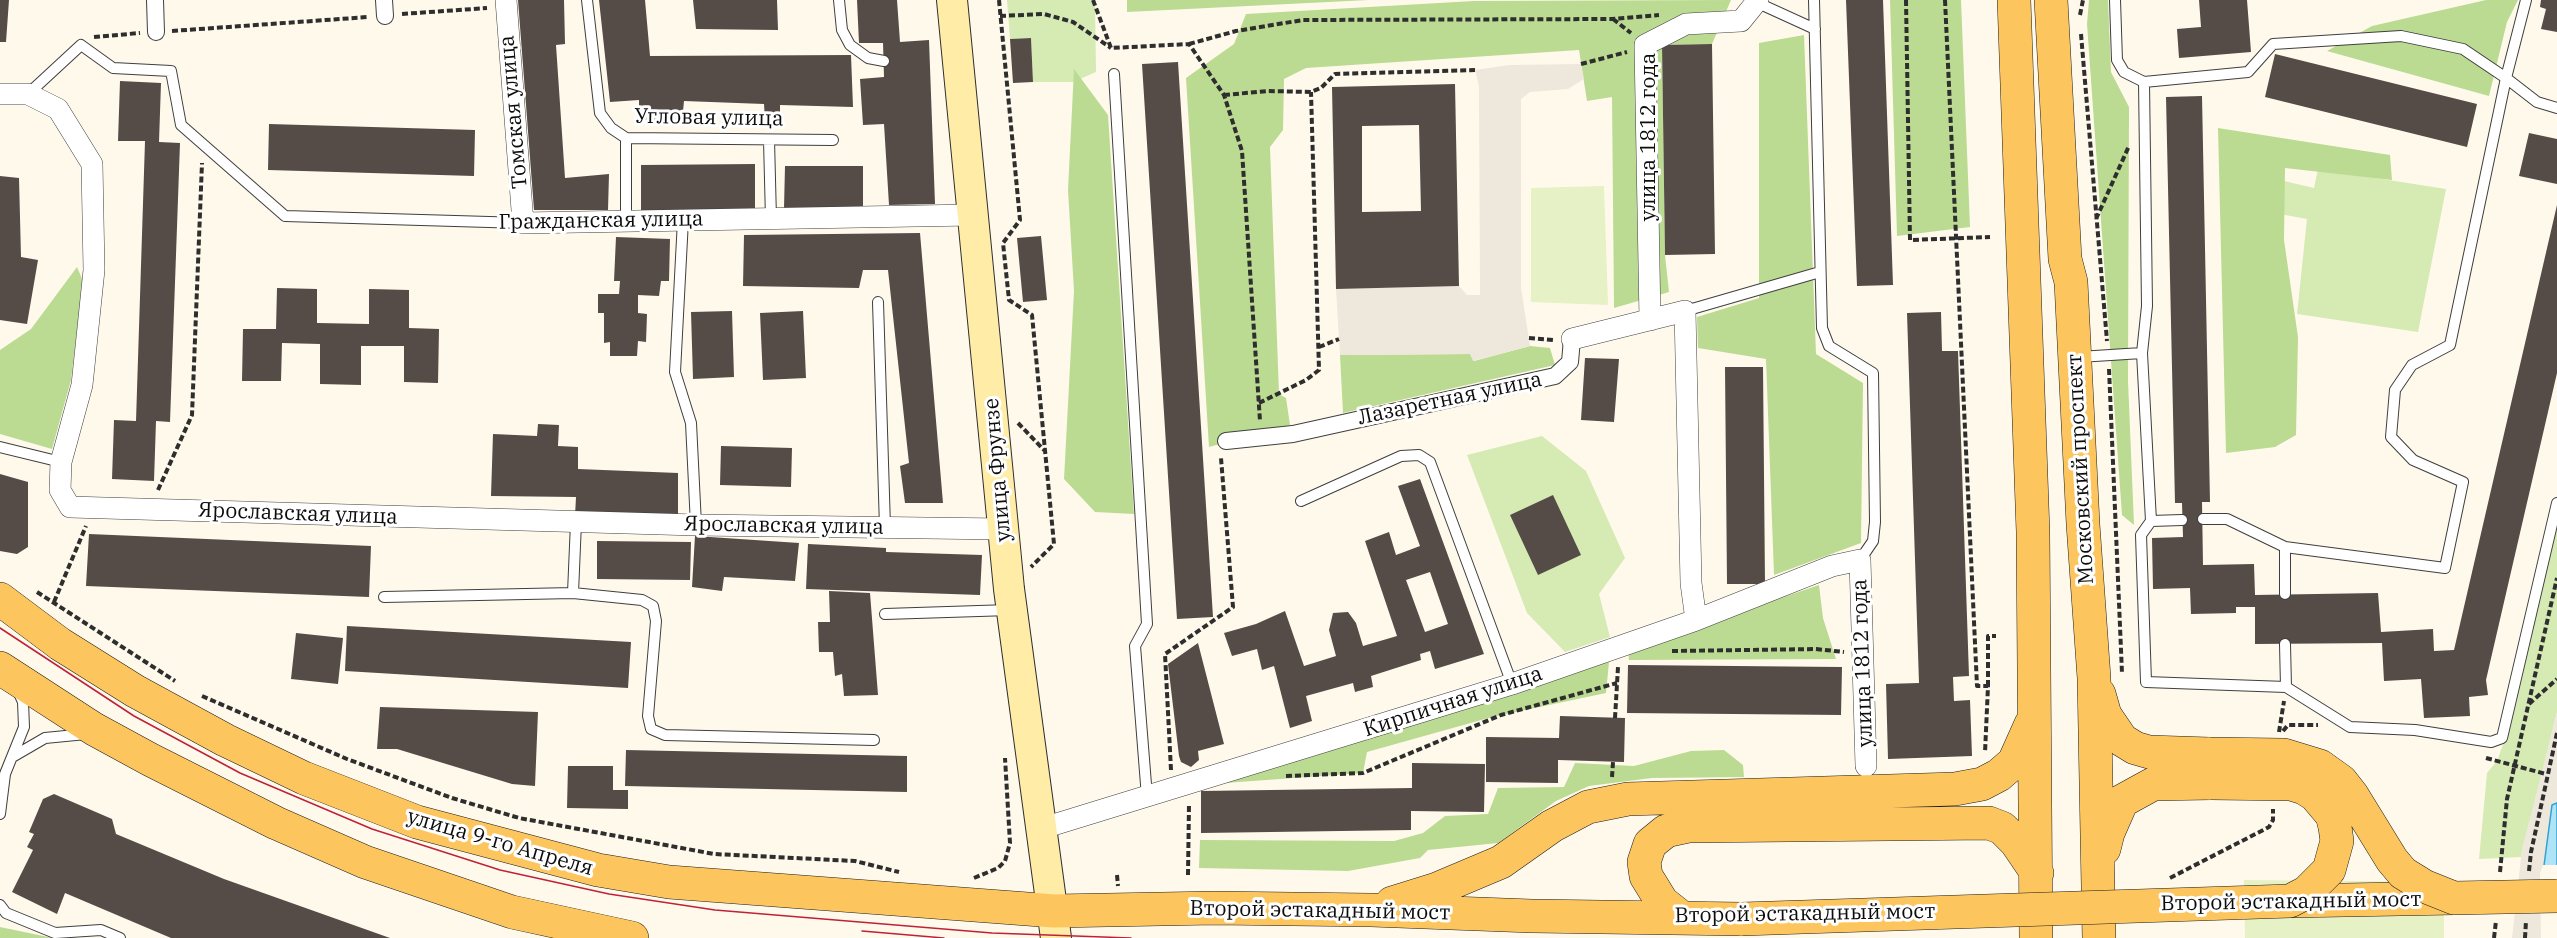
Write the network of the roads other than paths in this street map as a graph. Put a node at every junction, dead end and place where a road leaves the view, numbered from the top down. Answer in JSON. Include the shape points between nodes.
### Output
{"nodes":[{"id":1,"x":154,"y":0,"type":"edge"},
{"id":2,"x":587,"y":0,"type":"edge"},
{"id":3,"x":838,"y":0,"type":"edge"},
{"id":4,"x":952,"y":0,"type":"edge"},
{"id":5,"x":1814,"y":0,"type":"edge"},
{"id":6,"x":2014,"y":0,"type":"edge"},
{"id":7,"x":2051,"y":0,"type":"edge"},
{"id":8,"x":2115,"y":0,"type":"edge"},
{"id":9,"x":2526,"y":0,"type":"edge"},
{"id":10,"x":1758,"y":1,"type":"edge"},
{"id":11,"x":506,"y":4,"type":"edge"},
{"id":12,"x":1815,"y":29,"type":"junction"},
{"id":13,"x":156,"y":32,"type":"road end"},
{"id":14,"x":884,"y":61,"type":"dead end"},
{"id":15,"x":1114,"y":74,"type":"dead end"},
{"id":16,"x":2506,"y":78,"type":"junction"},
{"id":17,"x":2144,"y":82,"type":"junction"},
{"id":18,"x":0,"y":94,"type":"edge"},
{"id":19,"x":28,"y":94,"type":"junction"},
{"id":20,"x":2557,"y":108,"type":"edge"},
{"id":21,"x":626,"y":138,"type":"junction"},
{"id":22,"x":770,"y":140,"type":"junction"},
{"id":23,"x":833,"y":140,"type":"dead end"},
{"id":24,"x":972,"y":215,"type":"junction"},
{"id":25,"x":771,"y":219,"type":"junction"},
{"id":26,"x":683,"y":220,"type":"junction"},
{"id":27,"x":626,"y":221,"type":"junction"},
{"id":28,"x":524,"y":223,"type":"junction"},
{"id":29,"x":2065,"y":259,"type":"junction"},
{"id":30,"x":2024,"y":260,"type":"junction"},
{"id":31,"x":1820,"y":272,"type":"junction"},
{"id":32,"x":878,"y":302,"type":"dead end"},
{"id":33,"x":1685,"y":311,"type":"junction"},
{"id":34,"x":1650,"y":320,"type":"junction"},
{"id":35,"x":1572,"y":339,"type":"joint"},
{"id":36,"x":2142,"y":353,"type":"junction"},
{"id":37,"x":2076,"y":357,"type":"junction"},
{"id":38,"x":1226,"y":441,"type":"road end"},
{"id":39,"x":0,"y":447,"type":"edge"},
{"id":40,"x":61,"y":462,"type":"junction"},
{"id":41,"x":1301,"y":501,"type":"dead end"},
{"id":42,"x":2557,"y":502,"type":"edge"},
{"id":43,"x":2203,"y":519,"type":"dead end"},
{"id":44,"x":2151,"y":520,"type":"junction"},
{"id":45,"x":2182,"y":520,"type":"dead end"},
{"id":46,"x":576,"y":522,"type":"junction"},
{"id":47,"x":696,"y":525,"type":"junction"},
{"id":48,"x":885,"y":527,"type":"junction"},
{"id":49,"x":1003,"y":529,"type":"junction"},
{"id":50,"x":2285,"y":547,"type":"junction"},
{"id":51,"x":1860,"y":560,"type":"junction"},
{"id":52,"x":14,"y":593,"type":"edge"},
{"id":53,"x":573,"y":593,"type":"junction"},
{"id":54,"x":2285,"y":594,"type":"dead end"},
{"id":55,"x":384,"y":597,"type":"dead end"},
{"id":56,"x":1012,"y":610,"type":"junction"},
{"id":57,"x":885,"y":614,"type":"dead end"},
{"id":58,"x":1696,"y":620,"type":"junction"},
{"id":59,"x":2285,"y":644,"type":"dead end"},
{"id":60,"x":5,"y":671,"type":"edge"},
{"id":61,"x":2094,"y":678,"type":"junction"},
{"id":62,"x":1512,"y":684,"type":"junction"},
{"id":63,"x":2286,"y":687,"type":"junction"},
{"id":64,"x":2036,"y":714,"type":"junction"},
{"id":65,"x":102,"y":733,"type":"junction"},
{"id":66,"x":874,"y":740,"type":"dead end"},
{"id":67,"x":13,"y":756,"type":"junction"},
{"id":68,"x":1866,"y":766,"type":"dead end"},
{"id":69,"x":2211,"y":768,"type":"junction"},
{"id":70,"x":1147,"y":797,"type":"junction"},
{"id":71,"x":0,"y":814,"type":"edge"},
{"id":72,"x":1026,"y":828,"type":"junction"},
{"id":73,"x":2037,"y":873,"type":"junction"},
{"id":74,"x":2098,"y":880,"type":"junction"},
{"id":75,"x":2557,"y":896,"type":"edge"},
{"id":76,"x":2454,"y":898,"type":"junction"},
{"id":77,"x":2290,"y":901,"type":"junction"},
{"id":78,"x":0,"y":905,"type":"edge"},
{"id":79,"x":1371,"y":910,"type":"junction"},
{"id":80,"x":1682,"y":918,"type":"junction"},
{"id":81,"x":1055,"y":924,"type":"edge"},
{"id":82,"x":120,"y":938,"type":"edge"},
{"id":83,"x":630,"y":938,"type":"edge"},
{"id":84,"x":2036,"y":938,"type":"edge"},
{"id":85,"x":2099,"y":938,"type":"edge"}],
"edges":[{"from":1,"to":13,"type":"street"},
{"from":2,"to":21,"type":"lane","name":"Угловая улица","via":[[600,113],[611,128]]},
{"from":3,"to":14,"type":"lane","via":[[850,45],[868,58]]},
{"from":4,"to":24,"type":"main road","name":"улица Фрунзе"},
{"from":5,"to":12,"type":"lane"},
{"from":6,"to":30,"type":"main road"},
{"from":7,"to":29,"type":"main road","name":"Московский проспект"},
{"from":8,"to":17,"type":"lane","via":[[2117,60],[2124,72]]},
{"from":9,"to":16,"type":"lane"},
{"from":10,"to":12,"type":"lane"},
{"from":10,"to":34,"type":"street","name":"улица 1812 года","via":[[1741,21],[1686,24],[1645,45]]},
{"from":11,"to":28,"type":"street","name":"Томская улица"},
{"from":12,"to":31,"type":"lane"},
{"from":15,"to":70,"type":"lane","via":[[1147,624],[1136,645]]},
{"from":16,"to":17,"type":"lane","via":[[2463,49],[2401,36],[2273,44],[2248,72]]},
{"from":16,"to":20,"type":"lane","via":[[2537,102]]},
{"from":16,"to":50,"type":"lane","via":[[2450,345],[2412,365],[2395,390],[2391,436],[2413,460],[2463,482],[2445,568]]},
{"from":17,"to":36,"type":"lane","via":[[2147,306]]},
{"from":18,"to":19,"type":"street","name":"Ярославская улица"},
{"from":19,"to":28,"type":"lane","name":"Гражданская улица","via":[[81,45],[113,68],[171,71],[182,125],[285,216]]},
{"from":19,"to":40,"type":"street","name":"Ярославская улица","via":[[58,109],[92,164],[94,270],[82,385]]},
{"from":21,"to":22,"type":"lane","name":"Угловая улица"},
{"from":21,"to":27,"type":"lane"},
{"from":22,"to":23,"type":"lane","name":"Угловая улица"},
{"from":22,"to":25,"type":"lane"},
{"from":24,"to":25,"type":"street","name":"Гражданская улица"},
{"from":24,"to":49,"type":"main road","name":"улица Фрунзе"},
{"from":25,"to":26,"type":"street","name":"Гражданская улица"},
{"from":26,"to":27,"type":"street","name":"Гражданская улица"},
{"from":26,"to":47,"type":"lane","via":[[675,372],[691,423]]},
{"from":27,"to":28,"type":"street","name":"Гражданская улица"},
{"from":29,"to":30,"type":"main road","via":[[2042,247]]},
{"from":29,"to":37,"type":"main road","name":"Московский проспект","via":[[2071,282]]},
{"from":30,"to":64,"type":"main road"},
{"from":31,"to":33,"type":"lane","name":"Лазаретная улица"},
{"from":31,"to":51,"type":"lane","via":[[1822,328],[1829,346],[1873,373],[1875,522],[1873,541]]},
{"from":32,"to":48,"type":"lane"},
{"from":33,"to":34,"type":"street","name":"Лазаретная улица"},
{"from":33,"to":58,"type":"street","via":[[1691,583]]},
{"from":34,"to":35,"type":"street","name":"Лазаретная улица"},
{"from":35,"to":38,"type":"street","name":"Лазаретная улица","via":[[1570,362],[1555,376],[1293,434]]},
{"from":36,"to":37,"type":"lane"},
{"from":36,"to":44,"type":"lane"},
{"from":37,"to":61,"type":"main road","name":"Московский проспект"},
{"from":39,"to":40,"type":"lane"},
{"from":40,"to":46,"type":"street","name":"Ярославская улица","via":[[60,490],[70,507]]},
{"from":41,"to":62,"type":"lane","via":[[1401,456],[1419,455],[1430,462]]},
{"from":42,"to":63,"type":"lane","via":[[2502,738],[2491,742],[2415,730],[2350,727]]},
{"from":43,"to":50,"type":"lane","via":[[2228,519]]},
{"from":44,"to":45,"type":"lane"},
{"from":44,"to":63,"type":"lane","via":[[2141,535],[2146,681]]},
{"from":46,"to":47,"type":"street","name":"Ярославская улица"},
{"from":46,"to":53,"type":"lane"},
{"from":47,"to":48,"type":"street","name":"Ярославская улица"},
{"from":48,"to":49,"type":"street","name":"Ярославская улица"},
{"from":49,"to":56,"type":"main road","name":"улица Фрунзе"},
{"from":50,"to":54,"type":"lane"},
{"from":51,"to":58,"type":"street","name":"Кирпичная улица","via":[[1832,566]]},
{"from":51,"to":68,"type":"street","name":"улица 1812 года"},
{"from":52,"to":81,"type":"main road","name":"улица 9-го Апреля","via":[[60,644],[135,691],[304,778],[427,825],[598,870],[669,882]]},
{"from":53,"to":55,"type":"lane"},
{"from":53,"to":66,"type":"lane","via":[[642,600],[653,606],[656,621],[648,716],[651,729],[665,735]]},
{"from":56,"to":57,"type":"lane"},
{"from":56,"to":72,"type":"main road","name":"улица Фрунзе"},
{"from":58,"to":62,"type":"street","name":"Кирпичная улица"},
{"from":59,"to":63,"type":"lane"},
{"from":60,"to":65,"type":"main road"},
{"from":60,"to":67,"type":"lane","via":[[23,702],[24,727]]},
{"from":61,"to":69,"type":"main road","via":[[2105,715],[2122,740],[2149,752]]},
{"from":61,"to":74,"type":"main road","name":"Московский проспект"},
{"from":62,"to":70,"type":"street","name":"Кирпичная улица"},
{"from":64,"to":73,"type":"main road"},
{"from":64,"to":79,"type":"main road","via":[[2014,762],[1982,784],[1955,789],[1628,799],[1588,807],[1552,826],[1501,862],[1437,889]]},
{"from":65,"to":67,"type":"lane","via":[[45,738]]},
{"from":65,"to":83,"type":"main road","via":[[276,823],[365,862],[512,912]]},
{"from":67,"to":71,"type":"lane","via":[[5,774]]},
{"from":69,"to":74,"type":"main road","via":[[2153,784],[2122,801],[2108,833]]},
{"from":69,"to":76,"type":"main road","bridge":true,"via":[[2284,754],[2320,766],[2352,795],[2403,873]]},
{"from":69,"to":77,"type":"main road","bridge":true,"via":[[2304,788],[2332,815],[2337,842],[2329,870],[2307,892]]},
{"from":70,"to":72,"type":"street","name":"Кирпичная улица"},
{"from":72,"to":81,"type":"main road","name":"улица Фрунзе"},
{"from":73,"to":80,"type":"main road","via":[[2016,842],[2002,828],[1989,823],[1689,826],[1666,831],[1650,844],[1644,862],[1646,876],[1662,902]]},
{"from":73,"to":84,"type":"main road"},
{"from":74,"to":85,"type":"main road","name":"Московский проспект"},
{"from":75,"to":76,"type":"main road","name":"Второй эстакадный мост","bridge":true},
{"from":76,"to":77,"type":"main road","name":"Второй эстакадный мост","bridge":true},
{"from":77,"to":80,"type":"main road","name":"Второй эстакадный мост","bridge":true},
{"from":78,"to":82,"type":"lane","via":[[6,913],[55,933],[101,930]]},
{"from":79,"to":80,"type":"main road","name":"Второй эстакадный мост"},
{"from":79,"to":81,"type":"main road","name":"Второй эстакадный мост","via":[[1215,908]]}]}
